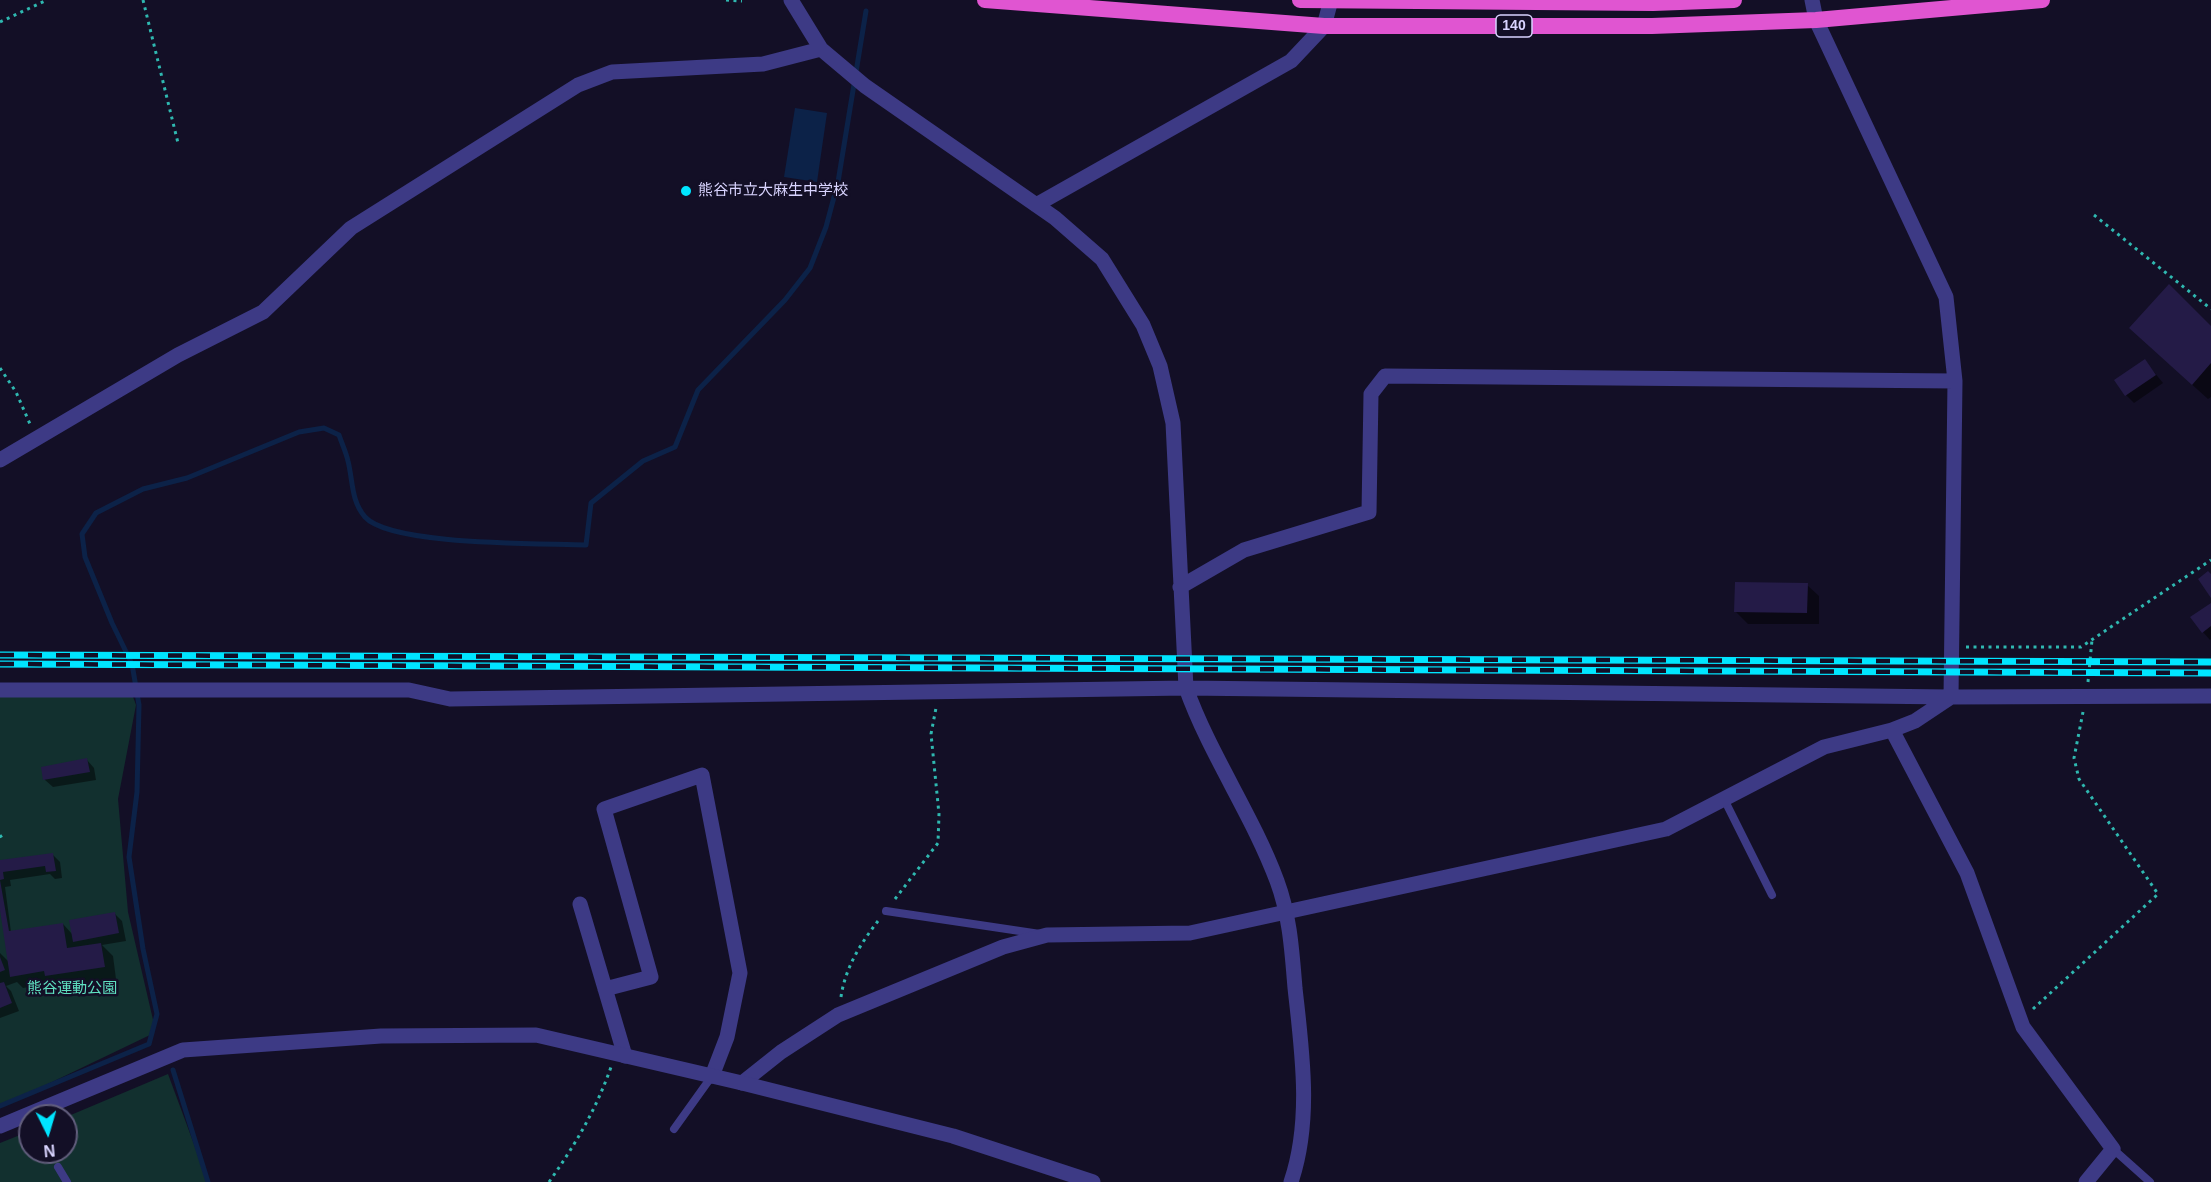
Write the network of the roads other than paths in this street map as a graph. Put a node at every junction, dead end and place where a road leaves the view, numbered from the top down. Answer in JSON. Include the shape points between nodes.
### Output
{"nodes":[{"id":1,"x":791,"y":0,"type":"edge"},
{"id":2,"x":985,"y":0,"type":"edge"},
{"id":3,"x":1300,"y":0,"type":"edge"},
{"id":4,"x":1734,"y":0,"type":"edge"},
{"id":5,"x":1812,"y":0,"type":"edge"},
{"id":6,"x":2042,"y":0,"type":"edge"},
{"id":7,"x":1331,"y":1,"type":"edge"},
{"id":8,"x":1816,"y":20,"type":"junction"},
{"id":9,"x":1324,"y":26,"type":"junction"},
{"id":10,"x":821,"y":49,"type":"junction"},
{"id":11,"x":1036,"y":205,"type":"junction"},
{"id":12,"x":1955,"y":381,"type":"junction"},
{"id":13,"x":0,"y":460,"type":"edge"},
{"id":14,"x":1180,"y":587,"type":"junction"},
{"id":15,"x":1186,"y":688,"type":"junction"},
{"id":16,"x":0,"y":690,"type":"edge"},
{"id":17,"x":2211,"y":696,"type":"edge"},
{"id":18,"x":1952,"y":697,"type":"junction"},
{"id":19,"x":1892,"y":730,"type":"junction"},
{"id":20,"x":1724,"y":799,"type":"junction"},
{"id":21,"x":1772,"y":895,"type":"dead end"},
{"id":22,"x":580,"y":904,"type":"dead end"},
{"id":23,"x":886,"y":911,"type":"road end"},
{"id":24,"x":1288,"y":913,"type":"junction"},
{"id":25,"x":1047,"y":935,"type":"junction"},
{"id":26,"x":606,"y":989,"type":"junction"},
{"id":27,"x":620,"y":1055,"type":"junction"},
{"id":28,"x":712,"y":1076,"type":"junction"},
{"id":29,"x":742,"y":1083,"type":"junction"},
{"id":30,"x":0,"y":1126,"type":"edge"},
{"id":31,"x":674,"y":1128,"type":"dead end"},
{"id":32,"x":2113,"y":1149,"type":"junction"},
{"id":33,"x":58,"y":1167,"type":"dead end"},
{"id":34,"x":68,"y":1182,"type":"edge"},
{"id":35,"x":1093,"y":1182,"type":"edge"},
{"id":36,"x":1290,"y":1182,"type":"edge"},
{"id":37,"x":2086,"y":1182,"type":"edge"},
{"id":38,"x":2150,"y":1182,"type":"edge"}],
"edges":[{"from":1,"to":10,"type":"street"},
{"from":2,"to":9,"type":"highway","number":"140"},
{"from":3,"to":7,"type":"highway","number":"140"},
{"from":4,"to":7,"type":"highway","number":"140"},
{"from":5,"to":8,"type":"street"},
{"from":6,"to":8,"type":"highway","number":"140"},
{"from":7,"to":9,"type":"street"},
{"from":8,"to":9,"type":"highway","number":"140","via":[[1652,26]]},
{"from":8,"to":12,"type":"street","via":[[1946,297]]},
{"from":9,"to":11,"type":"street","via":[[1291,61]]},
{"from":10,"to":11,"type":"street","via":[[865,87]]},
{"from":10,"to":13,"type":"street","via":[[763,64],[612,72],[578,86],[351,228],[263,312],[178,356]]},
{"from":11,"to":14,"type":"street","via":[[1102,259],[1143,326],[1160,366],[1173,423]]},
{"from":12,"to":14,"type":"street","via":[[1385,376],[1371,394],[1369,512],[1244,550]]},
{"from":12,"to":18,"type":"street"},
{"from":14,"to":15,"type":"street"},
{"from":15,"to":16,"type":"street","via":[[450,699],[409,690]]},
{"from":15,"to":18,"type":"street"},
{"from":15,"to":24,"type":"street","via":[[1200,727],[1260,841]]},
{"from":17,"to":18,"type":"street"},
{"from":18,"to":19,"type":"street","via":[[1915,721]]},
{"from":19,"to":20,"type":"street","via":[[1824,747]]},
{"from":19,"to":32,"type":"street","via":[[1967,873],[2021,1020]]},
{"from":20,"to":21,"type":"lane"},
{"from":20,"to":24,"type":"street","via":[[1666,829]]},
{"from":22,"to":26,"type":"street"},
{"from":23,"to":25,"type":"lane"},
{"from":24,"to":25,"type":"street","via":[[1190,933]]},
{"from":24,"to":36,"type":"street","via":[[1304,1102],[1299,1158]]},
{"from":25,"to":29,"type":"street","via":[[974,958],[838,1015]]},
{"from":26,"to":27,"type":"street"},
{"from":26,"to":28,"type":"street","via":[[651,977],[604,809],[702,775],[740,973],[727,1037]]},
{"from":27,"to":28,"type":"street"},
{"from":27,"to":30,"type":"street","via":[[536,1035],[381,1036],[183,1050]]},
{"from":28,"to":29,"type":"street"},
{"from":28,"to":31,"type":"lane"},
{"from":29,"to":35,"type":"street","via":[[953,1136]]},
{"from":32,"to":37,"type":"street"},
{"from":32,"to":38,"type":"lane"},
{"from":33,"to":34,"type":"lane"}]}
